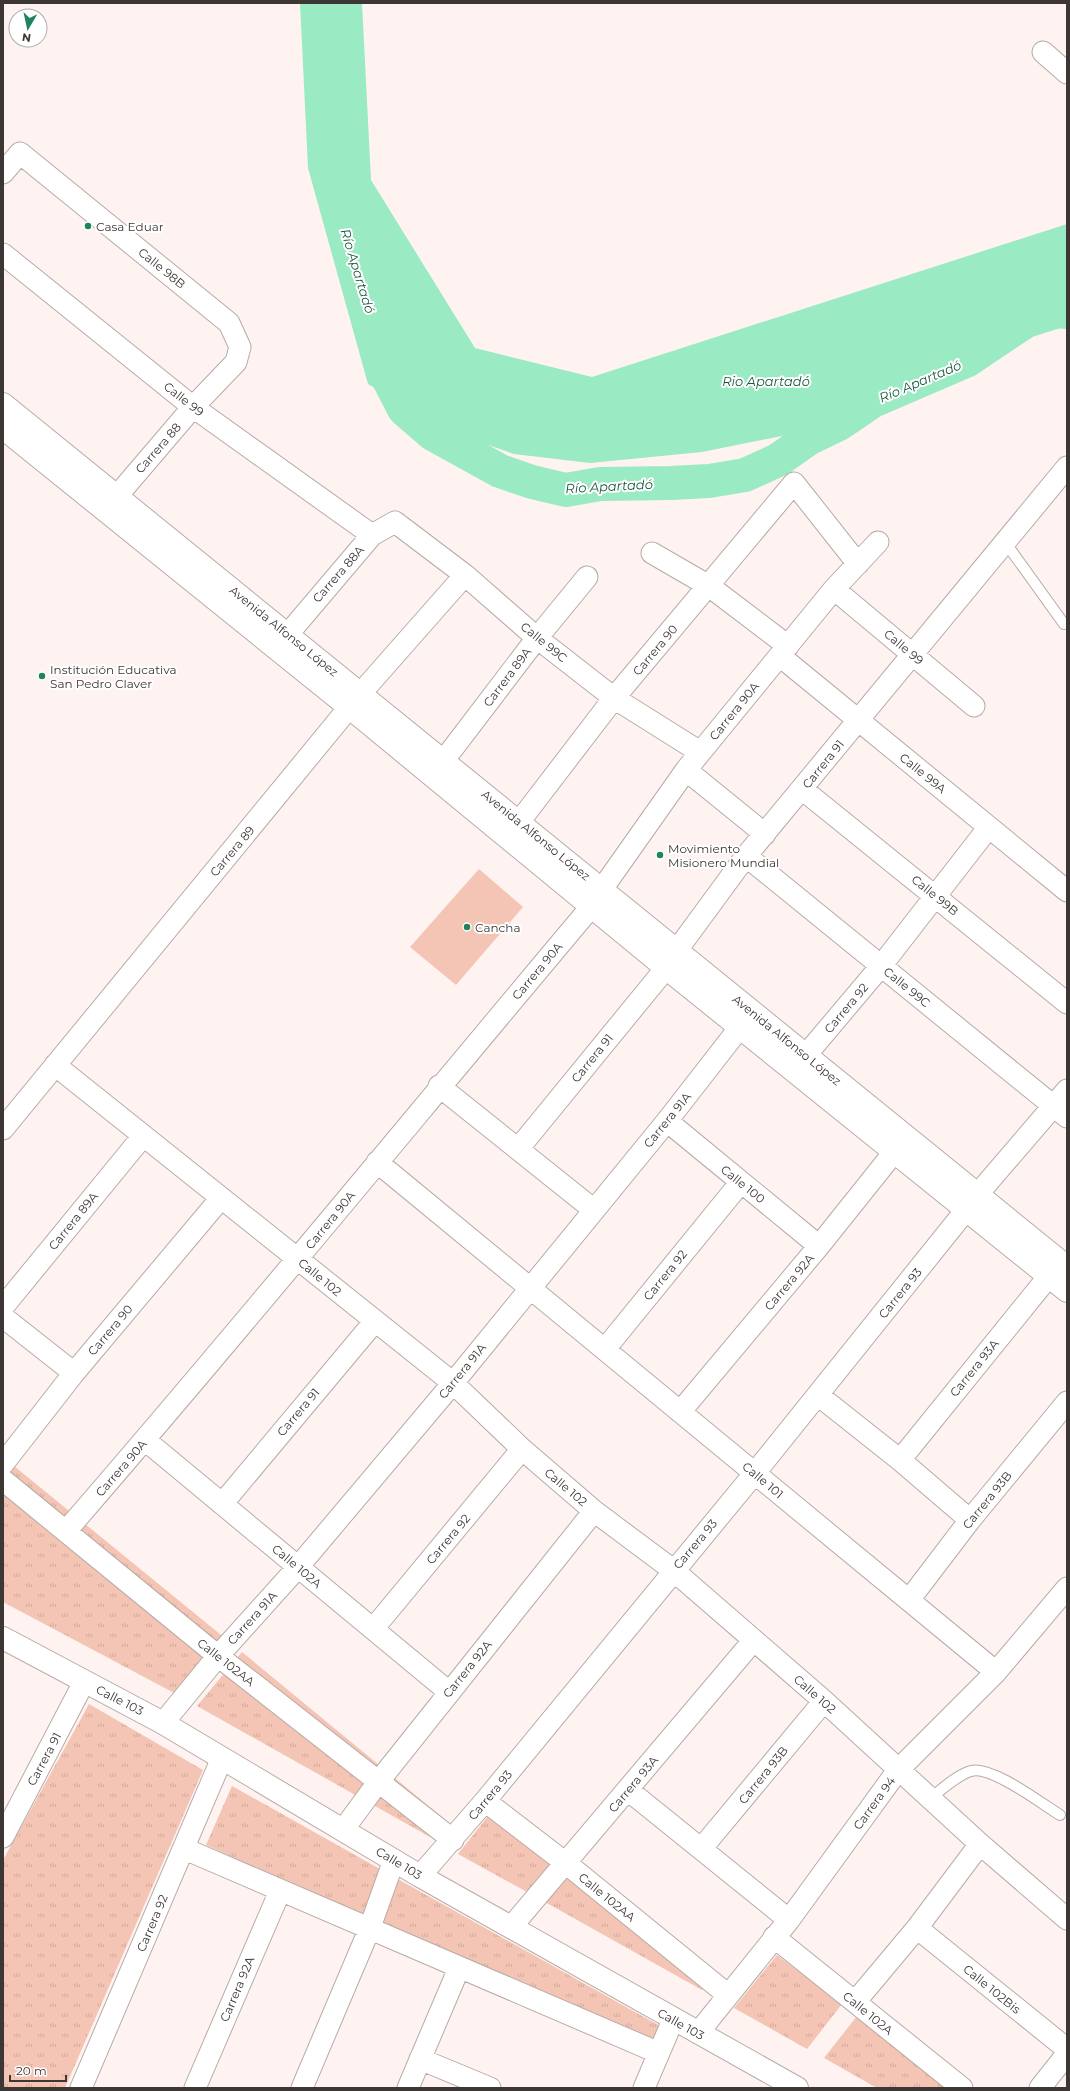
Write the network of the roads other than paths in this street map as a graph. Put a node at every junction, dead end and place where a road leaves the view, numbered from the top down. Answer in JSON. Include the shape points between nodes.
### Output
{"nodes":[{"id":1,"x":1043,"y":52,"type":"dead end"},
{"id":2,"x":1067,"y":73,"type":"edge"},
{"id":3,"x":3,"y":173,"type":"edge"},
{"id":4,"x":3,"y":254,"type":"edge"},
{"id":5,"x":229,"y":323,"type":"joint"},
{"id":6,"x":3,"y":404,"type":"edge"},
{"id":7,"x":193,"y":407,"type":"junction"},
{"id":8,"x":3,"y":428,"type":"edge"},
{"id":9,"x":1067,"y":467,"type":"edge"},
{"id":10,"x":117,"y":496,"type":"junction"},
{"id":11,"x":395,"y":522,"type":"joint"},
{"id":12,"x":372,"y":535,"type":"junction"},
{"id":13,"x":878,"y":542,"type":"dead end"},
{"id":14,"x":1005,"y":542,"type":"junction"},
{"id":15,"x":652,"y":553,"type":"dead end"},
{"id":16,"x":858,"y":564,"type":"junction"},
{"id":17,"x":465,"y":575,"type":"junction"},
{"id":18,"x":587,"y":577,"type":"dead end"},
{"id":19,"x":709,"y":586,"type":"junction"},
{"id":20,"x":834,"y":589,"type":"junction"},
{"id":21,"x":1064,"y":624,"type":"dead end"},
{"id":22,"x":288,"y":634,"type":"junction"},
{"id":23,"x":537,"y":638,"type":"junction"},
{"id":24,"x":784,"y":651,"type":"junction"},
{"id":25,"x":912,"y":654,"type":"junction"},
{"id":26,"x":614,"y":698,"type":"junction"},
{"id":27,"x":356,"y":700,"type":"junction"},
{"id":28,"x":974,"y":706,"type":"dead end"},
{"id":29,"x":858,"y":720,"type":"junction"},
{"id":30,"x":700,"y":752,"type":"junction"},
{"id":31,"x":444,"y":760,"type":"junction"},
{"id":32,"x":686,"y":770,"type":"junction"},
{"id":33,"x":802,"y":789,"type":"junction"},
{"id":34,"x":519,"y":822,"type":"junction"},
{"id":35,"x":989,"y":828,"type":"junction"},
{"id":36,"x":765,"y":834,"type":"junction"},
{"id":37,"x":746,"y":856,"type":"junction"},
{"id":38,"x":1067,"y":891,"type":"edge"},
{"id":39,"x":936,"y":896,"type":"junction"},
{"id":40,"x":597,"y":898,"type":"junction"},
{"id":41,"x":671,"y":959,"type":"junction"},
{"id":42,"x":881,"y":966,"type":"junction"},
{"id":43,"x":1067,"y":1003,"type":"edge"},
{"id":44,"x":746,"y":1020,"type":"junction"},
{"id":45,"x":806,"y":1055,"type":"junction"},
{"id":46,"x":55,"y":1065,"type":"junction"},
{"id":47,"x":440,"y":1086,"type":"junction"},
{"id":48,"x":1067,"y":1090,"type":"edge"},
{"id":49,"x":1060,"y":1112,"type":"edge"},
{"id":50,"x":667,"y":1121,"type":"junction"},
{"id":51,"x":3,"y":1129,"type":"edge"},
{"id":52,"x":143,"y":1136,"type":"junction"},
{"id":53,"x":518,"y":1149,"type":"junction"},
{"id":54,"x":895,"y":1151,"type":"junction"},
{"id":55,"x":377,"y":1162,"type":"junction"},
{"id":56,"x":741,"y":1182,"type":"junction"},
{"id":57,"x":221,"y":1198,"type":"junction"},
{"id":58,"x":972,"y":1202,"type":"junction"},
{"id":59,"x":594,"y":1210,"type":"junction"},
{"id":60,"x":819,"y":1246,"type":"junction"},
{"id":61,"x":298,"y":1259,"type":"junction"},
{"id":62,"x":1058,"y":1272,"type":"edge"},
{"id":63,"x":531,"y":1287,"type":"junction"},
{"id":64,"x":1067,"y":1290,"type":"edge"},
{"id":65,"x":3,"y":1307,"type":"edge"},
{"id":66,"x":3,"y":1317,"type":"edge"},
{"id":67,"x":375,"y":1321,"type":"junction"},
{"id":68,"x":605,"y":1349,"type":"junction"},
{"id":69,"x":74,"y":1373,"type":"junction"},
{"id":70,"x":453,"y":1383,"type":"junction"},
{"id":71,"x":818,"y":1395,"type":"junction"},
{"id":72,"x":1067,"y":1402,"type":"edge"},
{"id":73,"x":680,"y":1412,"type":"junction"},
{"id":74,"x":145,"y":1440,"type":"junction"},
{"id":75,"x":522,"y":1449,"type":"junction"},
{"id":76,"x":900,"y":1460,"type":"junction"},
{"id":77,"x":3,"y":1464,"type":"edge"},
{"id":78,"x":754,"y":1474,"type":"junction"},
{"id":79,"x":3,"y":1480,"type":"edge"},
{"id":80,"x":222,"y":1504,"type":"junction"},
{"id":81,"x":594,"y":1510,"type":"junction"},
{"id":82,"x":970,"y":1520,"type":"junction"},
{"id":83,"x":66,"y":1531,"type":"junction"},
{"id":84,"x":298,"y":1567,"type":"junction"},
{"id":85,"x":673,"y":1570,"type":"junction"},
{"id":86,"x":1067,"y":1588,"type":"edge"},
{"id":87,"x":909,"y":1600,"type":"junction"},
{"id":88,"x":373,"y":1629,"type":"junction"},
{"id":89,"x":3,"y":1638,"type":"edge"},
{"id":90,"x":753,"y":1641,"type":"junction"},
{"id":91,"x":218,"y":1656,"type":"junction"},
{"id":92,"x":996,"y":1672,"type":"junction"},
{"id":93,"x":84,"y":1682,"type":"junction"},
{"id":94,"x":449,"y":1692,"type":"junction"},
{"id":95,"x":824,"y":1701,"type":"junction"},
{"id":96,"x":163,"y":1723,"type":"junction"},
{"id":97,"x":222,"y":1758,"type":"junction"},
{"id":98,"x":898,"y":1770,"type":"junction"},
{"id":99,"x":379,"y":1781,"type":"junction"},
{"id":100,"x":628,"y":1790,"type":"junction"},
{"id":101,"x":931,"y":1798,"type":"junction"},
{"id":102,"x":485,"y":1801,"type":"junction"},
{"id":103,"x":1060,"y":1815,"type":"dead end"},
{"id":104,"x":5,"y":1830,"type":"edge"},
{"id":105,"x":343,"y":1830,"type":"junction"},
{"id":106,"x":453,"y":1840,"type":"junction"},
{"id":107,"x":980,"y":1844,"type":"junction"},
{"id":108,"x":184,"y":1849,"type":"junction"},
{"id":109,"x":701,"y":1850,"type":"junction"},
{"id":110,"x":394,"y":1860,"type":"junction"},
{"id":111,"x":567,"y":1864,"type":"junction"},
{"id":112,"x":420,"y":1876,"type":"junction"},
{"id":113,"x":280,"y":1890,"type":"junction"},
{"id":114,"x":1067,"y":1919,"type":"edge"},
{"id":115,"x":789,"y":1920,"type":"junction"},
{"id":116,"x":512,"y":1926,"type":"junction"},
{"id":117,"x":917,"y":1928,"type":"junction"},
{"id":118,"x":369,"y":1930,"type":"junction"},
{"id":119,"x":774,"y":1937,"type":"junction"},
{"id":120,"x":459,"y":1968,"type":"junction"},
{"id":121,"x":728,"y":1994,"type":"junction"},
{"id":122,"x":855,"y":2002,"type":"junction"},
{"id":123,"x":673,"y":2020,"type":"junction"},
{"id":124,"x":698,"y":2034,"type":"junction"},
{"id":125,"x":1067,"y":2049,"type":"edge"},
{"id":126,"x":659,"y":2053,"type":"junction"},
{"id":127,"x":1067,"y":2054,"type":"edge"},
{"id":128,"x":420,"y":2059,"type":"junction"},
{"id":129,"x":81,"y":2088,"type":"edge"},
{"id":130,"x":194,"y":2088,"type":"edge"},
{"id":131,"x":302,"y":2088,"type":"edge"},
{"id":132,"x":408,"y":2088,"type":"edge"},
{"id":133,"x":490,"y":2088,"type":"edge"},
{"id":134,"x":644,"y":2088,"type":"edge"},
{"id":135,"x":797,"y":2088,"type":"edge"},
{"id":136,"x":962,"y":2088,"type":"edge"},
{"id":137,"x":1040,"y":2088,"type":"edge"}],
"edges":[{"from":1,"to":2,"type":"street"},
{"from":3,"to":5,"type":"street","name":"Calle 98B","via":[[20,153]]},
{"from":4,"to":7,"type":"street","name":"Calle 99"},
{"from":5,"to":7,"type":"street","name":"Carrera 88","via":[[240,347],[236,362]]},
{"from":6,"to":10,"type":"street","name":"Avenida Alfonso López"},
{"from":7,"to":10,"type":"street","name":"Carrera 88"},
{"from":7,"to":12,"type":"street","name":"Calle 99"},
{"from":8,"to":27,"type":"street","name":"Avenida Alfonso López"},
{"from":9,"to":14,"type":"street","name":"Carrera 91"},
{"from":10,"to":22,"type":"street","name":"Avenida Alfonso López"},
{"from":11,"to":12,"type":"street","name":"Carrera 88A"},
{"from":11,"to":17,"type":"street","name":"Calle 99C"},
{"from":12,"to":22,"type":"street","name":"Carrera 88A"},
{"from":13,"to":16,"type":"street","name":"Carrera 90A"},
{"from":14,"to":21,"type":"lane"},
{"from":14,"to":25,"type":"street","name":"Carrera 91"},
{"from":15,"to":19,"type":"street","name":"Calle 99A"},
{"from":16,"to":19,"type":"street","name":"Carrera 90","via":[[794,482]]},
{"from":16,"to":20,"type":"street","name":"Carrera 90A"},
{"from":17,"to":23,"type":"street","name":"Calle 99C"},
{"from":17,"to":27,"type":"street","name":"Carrera 89"},
{"from":18,"to":23,"type":"street","name":"Carrera 89A"},
{"from":19,"to":24,"type":"street","name":"Calle 99A"},
{"from":19,"to":26,"type":"street","name":"Carrera 90"},
{"from":20,"to":24,"type":"street","name":"Carrera 90A"},
{"from":20,"to":25,"type":"street","name":"Calle 99"},
{"from":22,"to":27,"type":"street","name":"Avenida Alfonso López"},
{"from":23,"to":26,"type":"street","name":"Calle 99C"},
{"from":23,"to":31,"type":"street","name":"Carrera 89A"},
{"from":24,"to":29,"type":"street","name":"Calle 99A"},
{"from":24,"to":30,"type":"street","name":"Carrera 90A"},
{"from":25,"to":28,"type":"street","name":"Calle 99"},
{"from":25,"to":29,"type":"street","name":"Carrera 91"},
{"from":26,"to":30,"type":"street","name":"Calle 99C"},
{"from":26,"to":34,"type":"street","name":"Carrera 90"},
{"from":27,"to":31,"type":"street","name":"Avenida Alfonso López"},
{"from":27,"to":40,"type":"street","name":"Avenida Alfonso López"},
{"from":27,"to":46,"type":"street","name":"Carrera 89"},
{"from":29,"to":33,"type":"street","name":"Carrera 91"},
{"from":29,"to":35,"type":"street","name":"Calle 99A"},
{"from":30,"to":32,"type":"street","name":"Carrera 90A"},
{"from":31,"to":34,"type":"street","name":"Avenida Alfonso López"},
{"from":32,"to":36,"type":"street"},
{"from":32,"to":40,"type":"street","name":"Carrera 90A"},
{"from":33,"to":36,"type":"street","name":"Carrera 91"},
{"from":33,"to":39,"type":"street","name":"Calle 99B"},
{"from":34,"to":40,"type":"street","name":"Avenida Alfonso López"},
{"from":35,"to":38,"type":"street","name":"Calle 99A"},
{"from":35,"to":39,"type":"street","name":"Carrera 92"},
{"from":36,"to":37,"type":"street","name":"Carrera 91"},
{"from":37,"to":41,"type":"street","name":"Carrera 91"},
{"from":37,"to":42,"type":"street","name":"Calle 99C"},
{"from":39,"to":42,"type":"street","name":"Carrera 92"},
{"from":39,"to":43,"type":"street","name":"Calle 99B"},
{"from":40,"to":41,"type":"street","name":"Avenida Alfonso López"},
{"from":40,"to":47,"type":"street","name":"Carrera 90A"},
{"from":41,"to":44,"type":"street","name":"Avenida Alfonso López"},
{"from":41,"to":53,"type":"street","name":"Carrera 91"},
{"from":42,"to":45,"type":"street","name":"Carrera 92"},
{"from":42,"to":49,"type":"street","name":"Calle 99C"},
{"from":44,"to":45,"type":"street","name":"Avenida Alfonso López"},
{"from":44,"to":50,"type":"street","name":"Carrera 91A"},
{"from":44,"to":54,"type":"street","name":"Avenida Alfonso López"},
{"from":45,"to":58,"type":"street","name":"Avenida Alfonso López"},
{"from":46,"to":51,"type":"street","name":"Carrera 89"},
{"from":46,"to":52,"type":"street","name":"Calle 102"},
{"from":47,"to":53,"type":"street"},
{"from":47,"to":55,"type":"street","name":"Carrera 90A"},
{"from":48,"to":49,"type":"street","name":"Carrera 93"},
{"from":49,"to":58,"type":"street","name":"Carrera 93"},
{"from":50,"to":56,"type":"street","name":"Calle 100"},
{"from":50,"to":59,"type":"street","name":"Carrera 91A"},
{"from":52,"to":57,"type":"street","name":"Calle 102"},
{"from":52,"to":65,"type":"street","name":"Carrera 89A"},
{"from":53,"to":59,"type":"street"},
{"from":54,"to":58,"type":"street","name":"Avenida Alfonso López"},
{"from":54,"to":60,"type":"street","name":"Carrera 92A"},
{"from":55,"to":61,"type":"street","name":"Carrera 90A"},
{"from":55,"to":63,"type":"street","name":"Calle 101"},
{"from":56,"to":60,"type":"street","name":"Calle 100"},
{"from":56,"to":68,"type":"street","name":"Carrera 92"},
{"from":57,"to":61,"type":"street","name":"Calle 102"},
{"from":57,"to":69,"type":"street","name":"Carrera 90"},
{"from":58,"to":62,"type":"street","name":"Avenida Alfonso López"},
{"from":58,"to":71,"type":"street","name":"Carrera 93"},
{"from":59,"to":63,"type":"street","name":"Carrera 91A"},
{"from":60,"to":73,"type":"street","name":"Carrera 92A"},
{"from":61,"to":67,"type":"street","name":"Calle 102"},
{"from":61,"to":74,"type":"street","name":"Carrera 90A"},
{"from":62,"to":64,"type":"street","name":"Avenida Alfonso López"},
{"from":62,"to":76,"type":"street","name":"Carrera 93A"},
{"from":63,"to":68,"type":"street","name":"Calle 101"},
{"from":63,"to":70,"type":"street","name":"Carrera 91A"},
{"from":66,"to":69,"type":"street"},
{"from":67,"to":70,"type":"street","name":"Calle 102"},
{"from":67,"to":80,"type":"street","name":"Carrera 91"},
{"from":68,"to":73,"type":"street","name":"Calle 101"},
{"from":69,"to":77,"type":"street","name":"Carrera 90"},
{"from":70,"to":75,"type":"street","name":"Calle 102"},
{"from":70,"to":84,"type":"street","name":"Carrera 91A"},
{"from":71,"to":76,"type":"street"},
{"from":71,"to":78,"type":"street","name":"Carrera 93"},
{"from":72,"to":82,"type":"street","name":"Carrera 93B"},
{"from":73,"to":78,"type":"street","name":"Calle 101"},
{"from":74,"to":80,"type":"street","name":"Calle 102A"},
{"from":74,"to":83,"type":"street","name":"Carrera 90A"},
{"from":75,"to":81,"type":"street","name":"Calle 102"},
{"from":75,"to":88,"type":"street","name":"Carrera 92"},
{"from":76,"to":82,"type":"street"},
{"from":78,"to":85,"type":"street","name":"Carrera 93"},
{"from":78,"to":87,"type":"street","name":"Calle 101"},
{"from":79,"to":83,"type":"street","name":"Calle 102AA"},
{"from":80,"to":84,"type":"street","name":"Calle 102A"},
{"from":81,"to":85,"type":"street","name":"Calle 102"},
{"from":81,"to":94,"type":"street","name":"Carrera 92A"},
{"from":82,"to":87,"type":"street","name":"Carrera 93B"},
{"from":83,"to":91,"type":"street","name":"Calle 102AA"},
{"from":84,"to":88,"type":"street","name":"Calle 102A"},
{"from":84,"to":91,"type":"street","name":"Carrera 91A"},
{"from":85,"to":90,"type":"street","name":"Calle 102"},
{"from":85,"to":102,"type":"street","name":"Carrera 93"},
{"from":86,"to":92,"type":"street","name":"Carrera 94"},
{"from":87,"to":92,"type":"street","name":"Calle 101"},
{"from":88,"to":94,"type":"street","name":"Calle 102A"},
{"from":89,"to":93,"type":"street","name":"Calle 103"},
{"from":90,"to":95,"type":"street","name":"Calle 102"},
{"from":90,"to":100,"type":"street","name":"Carrera 93A"},
{"from":91,"to":96,"type":"street","name":"Carrera 91A"},
{"from":91,"to":99,"type":"street","name":"Calle 102AA"},
{"from":92,"to":98,"type":"street","name":"Carrera 94"},
{"from":93,"to":96,"type":"street","name":"Calle 103"},
{"from":93,"to":104,"type":"street","name":"Carrera 91"},
{"from":94,"to":99,"type":"street","name":"Carrera 92A"},
{"from":95,"to":98,"type":"street","name":"Calle 102"},
{"from":95,"to":109,"type":"street","name":"Carrera 93B"},
{"from":96,"to":97,"type":"street","name":"Calle 103"},
{"from":97,"to":105,"type":"street","name":"Calle 103"},
{"from":97,"to":108,"type":"street","name":"Carrera 92"},
{"from":98,"to":101,"type":"street","name":"Calle 102"},
{"from":98,"to":115,"type":"street","name":"Carrera 94"},
{"from":99,"to":105,"type":"street","name":"Carrera 92A"},
{"from":99,"to":106,"type":"street","name":"Calle 102AA"},
{"from":100,"to":109,"type":"street"},
{"from":100,"to":111,"type":"street","name":"Carrera 93A"},
{"from":101,"to":103,"type":"lane","via":[[970,1771],[980,1769],[994,1774]]},
{"from":101,"to":107,"type":"street","name":"Calle 102"},
{"from":102,"to":106,"type":"street","name":"Carrera 93"},
{"from":102,"to":111,"type":"street","name":"Calle 102AA"},
{"from":105,"to":110,"type":"street","name":"Calle 103"},
{"from":106,"to":112,"type":"street","name":"Carrera 93"},
{"from":107,"to":114,"type":"street","name":"Calle 102"},
{"from":107,"to":117,"type":"street"},
{"from":108,"to":113,"type":"street"},
{"from":108,"to":129,"type":"street","name":"Carrera 92"},
{"from":109,"to":115,"type":"street"},
{"from":110,"to":112,"type":"street","name":"Calle 103"},
{"from":110,"to":118,"type":"street"},
{"from":111,"to":116,"type":"street","name":"Carrera 93A"},
{"from":111,"to":121,"type":"street","name":"Calle 102AA"},
{"from":112,"to":116,"type":"street","name":"Calle 103"},
{"from":113,"to":118,"type":"street"},
{"from":113,"to":130,"type":"street","name":"Carrera 92A"},
{"from":115,"to":119,"type":"street","name":"Carrera 94"},
{"from":116,"to":123,"type":"street","name":"Calle 103"},
{"from":117,"to":122,"type":"street"},
{"from":117,"to":125,"type":"street","name":"Calle 102Bis"},
{"from":118,"to":120,"type":"street"},
{"from":118,"to":131,"type":"street"},
{"from":119,"to":121,"type":"street","name":"Carrera 94"},
{"from":119,"to":122,"type":"street","name":"Calle 102A"},
{"from":120,"to":126,"type":"street"},
{"from":120,"to":128,"type":"street"},
{"from":121,"to":124,"type":"street","name":"Carrera 94"},
{"from":122,"to":136,"type":"street","name":"Calle 102A"},
{"from":123,"to":124,"type":"street","name":"Calle 103"},
{"from":123,"to":126,"type":"street"},
{"from":124,"to":135,"type":"street","name":"Calle 103"},
{"from":126,"to":134,"type":"street"},
{"from":127,"to":137,"type":"street"},
{"from":128,"to":132,"type":"street"},
{"from":128,"to":133,"type":"street"}]}
